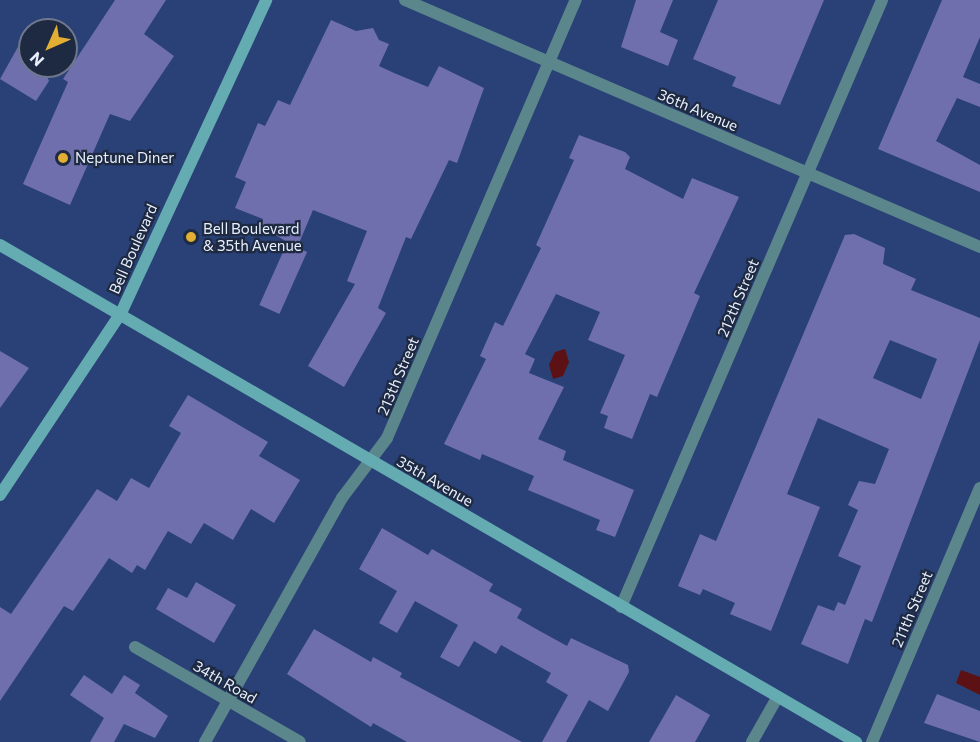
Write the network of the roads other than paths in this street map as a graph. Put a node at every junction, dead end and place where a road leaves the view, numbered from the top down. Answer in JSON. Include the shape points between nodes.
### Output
{"nodes":[{"id":1,"x":266,"y":0,"type":"edge"},
{"id":2,"x":405,"y":0,"type":"edge"},
{"id":3,"x":576,"y":0,"type":"edge"},
{"id":4,"x":882,"y":0,"type":"edge"},
{"id":5,"x":550,"y":63,"type":"junction"},
{"id":6,"x":808,"y":173,"type":"junction"},
{"id":7,"x":0,"y":245,"type":"edge"},
{"id":8,"x":980,"y":247,"type":"edge"},
{"id":9,"x":121,"y":313,"type":"junction"},
{"id":10,"x":370,"y":460,"type":"junction"},
{"id":11,"x":980,"y":488,"type":"edge"},
{"id":12,"x":0,"y":495,"type":"edge"},
{"id":13,"x":621,"y":607,"type":"junction"},
{"id":14,"x":135,"y":647,"type":"dead end"},
{"id":15,"x":777,"y":698,"type":"junction"},
{"id":16,"x":229,"y":701,"type":"junction"},
{"id":17,"x":205,"y":742,"type":"edge"},
{"id":18,"x":300,"y":742,"type":"edge"},
{"id":19,"x":752,"y":742,"type":"edge"},
{"id":20,"x":856,"y":742,"type":"edge"},
{"id":21,"x":872,"y":742,"type":"edge"}],
"edges":[{"from":1,"to":9,"type":"street","name":"Bell Boulevard"},
{"from":2,"to":5,"type":"street","name":"36th Avenue"},
{"from":3,"to":5,"type":"street","name":"213th Street"},
{"from":4,"to":6,"type":"street","name":"212th Street"},
{"from":5,"to":6,"type":"street","name":"36th Avenue"},
{"from":5,"to":10,"type":"street","name":"213th Street","via":[[387,438]]},
{"from":6,"to":8,"type":"street","name":"36th Avenue"},
{"from":6,"to":13,"type":"street","name":"212th Street"},
{"from":7,"to":9,"type":"street","name":"35th Avenue"},
{"from":9,"to":10,"type":"street","name":"35th Avenue"},
{"from":9,"to":12,"type":"street","name":"Bell Boulevard"},
{"from":10,"to":13,"type":"street","name":"35th Avenue"},
{"from":10,"to":16,"type":"street","name":"213th Street","via":[[342,498]]},
{"from":11,"to":21,"type":"street","name":"211th Street"},
{"from":13,"to":15,"type":"street","name":"35th Avenue"},
{"from":14,"to":16,"type":"street","name":"34th Road"},
{"from":15,"to":19,"type":"street"},
{"from":15,"to":20,"type":"street","name":"35th Avenue"},
{"from":16,"to":17,"type":"street","name":"213th Street"},
{"from":16,"to":18,"type":"street","name":"34th Road"}]}
